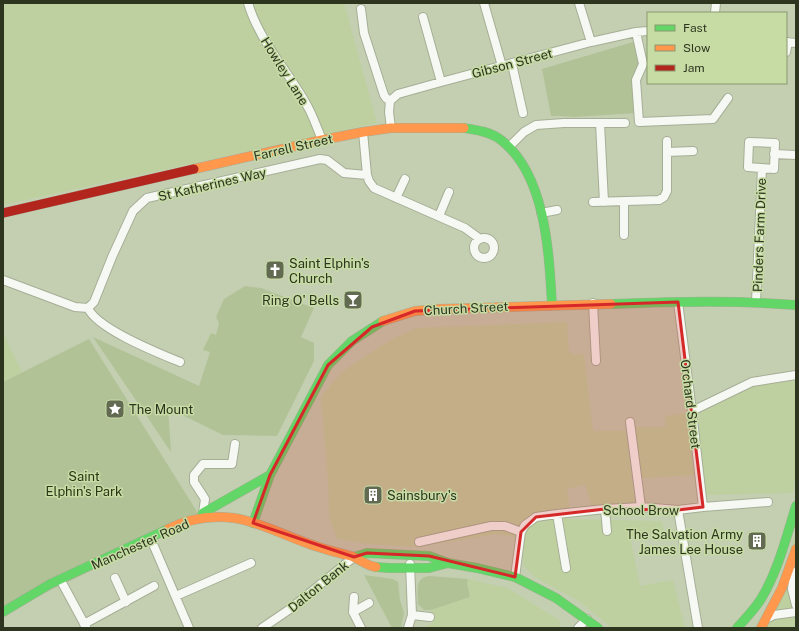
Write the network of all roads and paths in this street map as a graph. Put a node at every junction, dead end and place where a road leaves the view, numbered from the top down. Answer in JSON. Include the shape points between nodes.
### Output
{"nodes":[{"id":1,"x":248,"y":3,"type":"edge"},
{"id":2,"x":484,"y":3,"type":"edge"},
{"id":3,"x":579,"y":3,"type":"edge"},
{"id":4,"x":360,"y":9,"type":"dead end"},
{"id":5,"x":423,"y":17,"type":"dead end"},
{"id":6,"x":647,"y":31,"type":"edge"},
{"id":7,"x":636,"y":32,"type":"junction"},
{"id":8,"x":591,"y":42,"type":"junction"},
{"id":9,"x":512,"y":64,"type":"junction"},
{"id":10,"x":502,"y":66,"type":"junction"},
{"id":11,"x":441,"y":82,"type":"junction"},
{"id":12,"x":728,"y":98,"type":"dead end"},
{"id":13,"x":390,"y":101,"type":"junction"},
{"id":14,"x":523,"y":113,"type":"dead end"},
{"id":15,"x":625,"y":122,"type":"dead end"},
{"id":16,"x":600,"y":123,"type":"junction"},
{"id":17,"x":392,"y":128,"type":"junction"},
{"id":18,"x":363,"y":132,"type":"junction"},
{"id":19,"x":322,"y":140,"type":"junction"},
{"id":20,"x":667,"y":141,"type":"dead end"},
{"id":21,"x":509,"y":147,"type":"junction"},
{"id":22,"x":693,"y":151,"type":"dead end"},
{"id":23,"x":667,"y":152,"type":"junction"},
{"id":24,"x":774,"y":154,"type":"junction"},
{"id":25,"x":796,"y":155,"type":"edge"},
{"id":26,"x":762,"y":168,"type":"junction"},
{"id":27,"x":367,"y":175,"type":"junction"},
{"id":28,"x":405,"y":179,"type":"dead end"},
{"id":29,"x":449,"y":192,"type":"dead end"},
{"id":30,"x":396,"y":198,"type":"junction"},
{"id":31,"x":624,"y":201,"type":"junction"},
{"id":32,"x":593,"y":202,"type":"dead end"},
{"id":33,"x":604,"y":202,"type":"junction"},
{"id":34,"x":557,"y":210,"type":"dead end"},
{"id":35,"x":3,"y":213,"type":"edge"},
{"id":36,"x":541,"y":213,"type":"junction"},
{"id":37,"x":439,"y":216,"type":"junction"},
{"id":38,"x":624,"y":235,"type":"dead end"},
{"id":39,"x":480,"y":238,"type":"dead end"},
{"id":40,"x":3,"y":280,"type":"edge"},
{"id":41,"x":678,"y":302,"type":"junction"},
{"id":42,"x":756,"y":302,"type":"junction"},
{"id":43,"x":593,"y":304,"type":"junction"},
{"id":44,"x":552,"y":305,"type":"junction"},
{"id":45,"x":796,"y":305,"type":"edge"},
{"id":46,"x":88,"y":308,"type":"junction"},
{"id":47,"x":596,"y":361,"type":"dead end"},
{"id":48,"x":180,"y":362,"type":"dead end"},
{"id":49,"x":796,"y":375,"type":"edge"},
{"id":50,"x":692,"y":411,"type":"junction"},
{"id":51,"x":630,"y":422,"type":"dead end"},
{"id":52,"x":235,"y":444,"type":"dead end"},
{"id":53,"x":187,"y":468,"type":"dead end"},
{"id":54,"x":195,"y":472,"type":"junction"},
{"id":55,"x":270,"y":475,"type":"junction"},
{"id":56,"x":202,"y":494,"type":"junction"},
{"id":57,"x":223,"y":502,"type":"junction"},
{"id":58,"x":768,"y":502,"type":"dead end"},
{"id":59,"x":703,"y":506,"type":"junction"},
{"id":60,"x":796,"y":506,"type":"edge"},
{"id":61,"x":641,"y":508,"type":"junction"},
{"id":62,"x":605,"y":509,"type":"junction"},
{"id":63,"x":678,"y":510,"type":"junction"},
{"id":64,"x":557,"y":514,"type":"junction"},
{"id":65,"x":202,"y":516,"type":"junction"},
{"id":66,"x":253,"y":523,"type":"junction"},
{"id":67,"x":607,"y":531,"type":"dead end"},
{"id":68,"x":521,"y":532,"type":"junction"},
{"id":69,"x":150,"y":537,"type":"junction"},
{"id":70,"x":419,"y":542,"type":"dead end"},
{"id":71,"x":795,"y":552,"type":"edge"},
{"id":72,"x":409,"y":555,"type":"junction"},
{"id":73,"x":354,"y":557,"type":"junction"},
{"id":74,"x":251,"y":563,"type":"dead end"},
{"id":75,"x":448,"y":563,"type":"junction"},
{"id":76,"x":566,"y":568,"type":"dead end"},
{"id":77,"x":410,"y":569,"type":"junction"},
{"id":78,"x":515,"y":577,"type":"junction"},
{"id":79,"x":115,"y":578,"type":"dead end"},
{"id":80,"x":60,"y":579,"type":"junction"},
{"id":81,"x":154,"y":586,"type":"dead end"},
{"id":82,"x":176,"y":596,"type":"junction"},
{"id":83,"x":354,"y":597,"type":"dead end"},
{"id":84,"x":126,"y":602,"type":"junction"},
{"id":85,"x":795,"y":602,"type":"edge"},
{"id":86,"x":369,"y":603,"type":"dead end"},
{"id":87,"x":3,"y":612,"type":"edge"},
{"id":88,"x":353,"y":612,"type":"junction"},
{"id":89,"x":796,"y":612,"type":"edge"},
{"id":90,"x":412,"y":615,"type":"junction"},
{"id":91,"x":430,"y":617,"type":"dead end"},
{"id":92,"x":587,"y":619,"type":"junction"},
{"id":93,"x":765,"y":619,"type":"junction"},
{"id":94,"x":697,"y":625,"type":"edge"},
{"id":95,"x":86,"y":626,"type":"edge"},
{"id":96,"x":189,"y":628,"type":"edge"},
{"id":97,"x":262,"y":628,"type":"edge"},
{"id":98,"x":361,"y":628,"type":"edge"},
{"id":99,"x":408,"y":628,"type":"edge"},
{"id":100,"x":578,"y":628,"type":"edge"},
{"id":101,"x":598,"y":628,"type":"edge"},
{"id":102,"x":737,"y":628,"type":"edge"},
{"id":103,"x":761,"y":628,"type":"edge"}],
"edges":[{"from":1,"to":19,"type":"street","name":"Howley Lane","via":[[270,49],[308,109]]},
{"from":2,"to":10,"type":"street"},
{"from":3,"to":8,"type":"street"},
{"from":4,"to":13,"type":"street","via":[[364,33],[384,95]]},
{"from":5,"to":11,"type":"street"},
{"from":6,"to":7,"type":"street","name":"Gibson Street"},
{"from":7,"to":8,"type":"street","name":"Gibson Street"},
{"from":7,"to":12,"type":"street","via":[[643,64],[636,80],[639,122],[714,119]]},
{"from":8,"to":9,"type":"street","name":"Gibson Street"},
{"from":9,"to":10,"type":"street","name":"Gibson Street"},
{"from":9,"to":14,"type":"street"},
{"from":10,"to":11,"type":"street","name":"Gibson Street"},
{"from":11,"to":13,"type":"street","name":"Gibson Street","via":[[398,94]]},
{"from":13,"to":17,"type":"street","via":[[388,108]]},
{"from":15,"to":16,"type":"street"},
{"from":16,"to":21,"type":"street","via":[[536,125],[524,132]]},
{"from":16,"to":33,"type":"street"},
{"from":17,"to":18,"type":"main road","name":"Farrell Street"},
{"from":17,"to":21,"type":"main road","name":"Farrell Street","via":[[468,128],[490,134]]},
{"from":18,"to":19,"type":"main road","name":"Farrell Street"},
{"from":18,"to":27,"type":"street"},
{"from":19,"to":35,"type":"main road","name":"Farrell Street"},
{"from":20,"to":23,"type":"street"},
{"from":21,"to":36,"type":"main road","name":"Farrell Street","via":[[530,178]]},
{"from":22,"to":23,"type":"street"},
{"from":23,"to":31,"type":"street","via":[[667,191],[664,196],[659,200]]},
{"from":24,"to":25,"type":"street"},
{"from":24,"to":26,"type":"street","via":[[774,169]]},
{"from":24,"to":26,"type":"street","via":[[775,143],[749,142],[748,167]]},
{"from":26,"to":42,"type":"street","name":"Pinders Farm Drive"},
{"from":27,"to":30,"type":"street","via":[[374,188]]},
{"from":27,"to":46,"type":"street","name":"St Katherines Way","via":[[344,173],[326,160],[320,159],[147,198],[133,211],[94,302]]},
{"from":28,"to":30,"type":"street"},
{"from":29,"to":37,"type":"street"},
{"from":30,"to":37,"type":"street"},
{"from":31,"to":33,"type":"street"},
{"from":31,"to":38,"type":"street"},
{"from":32,"to":33,"type":"street"},
{"from":34,"to":36,"type":"street"},
{"from":36,"to":44,"type":"main road","name":"Farrell Street"},
{"from":37,"to":39,"type":"street"},
{"from":40,"to":46,"type":"street","via":[[75,307]]},
{"from":41,"to":42,"type":"main road","name":"Church Street"},
{"from":41,"to":43,"type":"main road","name":"Church Street"},
{"from":41,"to":50,"type":"street","name":"Orchard Street"},
{"from":42,"to":45,"type":"main road","name":"Church Street"},
{"from":43,"to":44,"type":"main road","name":"Church Street"},
{"from":43,"to":47,"type":"street"},
{"from":44,"to":55,"type":"main road","name":"Church Street","via":[[438,308],[415,311],[372,327],[352,341],[328,365]]},
{"from":46,"to":48,"type":"street","via":[[98,321],[137,344]]},
{"from":49,"to":50,"type":"street","via":[[752,382]]},
{"from":50,"to":59,"type":"street","name":"Orchard Street"},
{"from":51,"to":61,"type":"street"},
{"from":52,"to":54,"type":"street","via":[[232,464],[204,464]]},
{"from":53,"to":54,"type":"street"},
{"from":54,"to":56,"type":"street","via":[[194,482]]},
{"from":55,"to":57,"type":"main road"},
{"from":55,"to":66,"type":"main road","name":"Church Street"},
{"from":56,"to":57,"type":"street"},
{"from":56,"to":65,"type":"street","via":[[205,502]]},
{"from":57,"to":65,"type":"main road"},
{"from":58,"to":59,"type":"street","name":"School Brow"},
{"from":59,"to":63,"type":"street","name":"School Brow"},
{"from":60,"to":102,"type":"main road","via":[[771,583],[752,613]]},
{"from":61,"to":62,"type":"street","name":"School Brow"},
{"from":61,"to":63,"type":"street","name":"School Brow"},
{"from":62,"to":64,"type":"street","name":"School Brow"},
{"from":62,"to":67,"type":"street"},
{"from":63,"to":94,"type":"street"},
{"from":64,"to":68,"type":"street","name":"School Brow","via":[[536,517],[525,525]]},
{"from":64,"to":76,"type":"street"},
{"from":65,"to":66,"type":"main road","name":"Manchester Road"},
{"from":65,"to":69,"type":"main road","name":"Manchester Road"},
{"from":66,"to":73,"type":"main road","name":"Manchester Road","via":[[306,543]]},
{"from":68,"to":70,"type":"street","via":[[505,526],[491,526]]},
{"from":68,"to":78,"type":"street"},
{"from":69,"to":80,"type":"main road","name":"Manchester Road"},
{"from":69,"to":82,"type":"street"},
{"from":71,"to":85,"type":"street","via":[[792,588]]},
{"from":71,"to":93,"type":"main road","via":[[782,588]]},
{"from":72,"to":73,"type":"main road","name":"Manchester Road","via":[[367,553]]},
{"from":72,"to":75,"type":"main road","name":"Manchester Road","via":[[429,556]]},
{"from":72,"to":77,"type":"street"},
{"from":73,"to":77,"type":"main road","name":"Manchester Road","via":[[370,566]]},
{"from":73,"to":97,"type":"street","name":"Dalton Bank","via":[[290,609]]},
{"from":74,"to":82,"type":"street"},
{"from":75,"to":77,"type":"main road","name":"Manchester Road","via":[[430,568]]},
{"from":75,"to":78,"type":"main road","name":"Manchester Road"},
{"from":77,"to":90,"type":"street"},
{"from":78,"to":92,"type":"main road","name":"Manchester Road","via":[[556,598]]},
{"from":79,"to":84,"type":"street"},
{"from":80,"to":87,"type":"main road","name":"Manchester Road"},
{"from":80,"to":95,"type":"street"},
{"from":81,"to":84,"type":"street"},
{"from":82,"to":96,"type":"street"},
{"from":83,"to":88,"type":"street"},
{"from":84,"to":95,"type":"street"},
{"from":86,"to":88,"type":"street"},
{"from":88,"to":98,"type":"street"},
{"from":89,"to":93,"type":"street"},
{"from":90,"to":91,"type":"street"},
{"from":90,"to":99,"type":"street"},
{"from":92,"to":100,"type":"street"},
{"from":92,"to":101,"type":"main road","name":"Manchester Road"},
{"from":93,"to":103,"type":"main road"}]}
